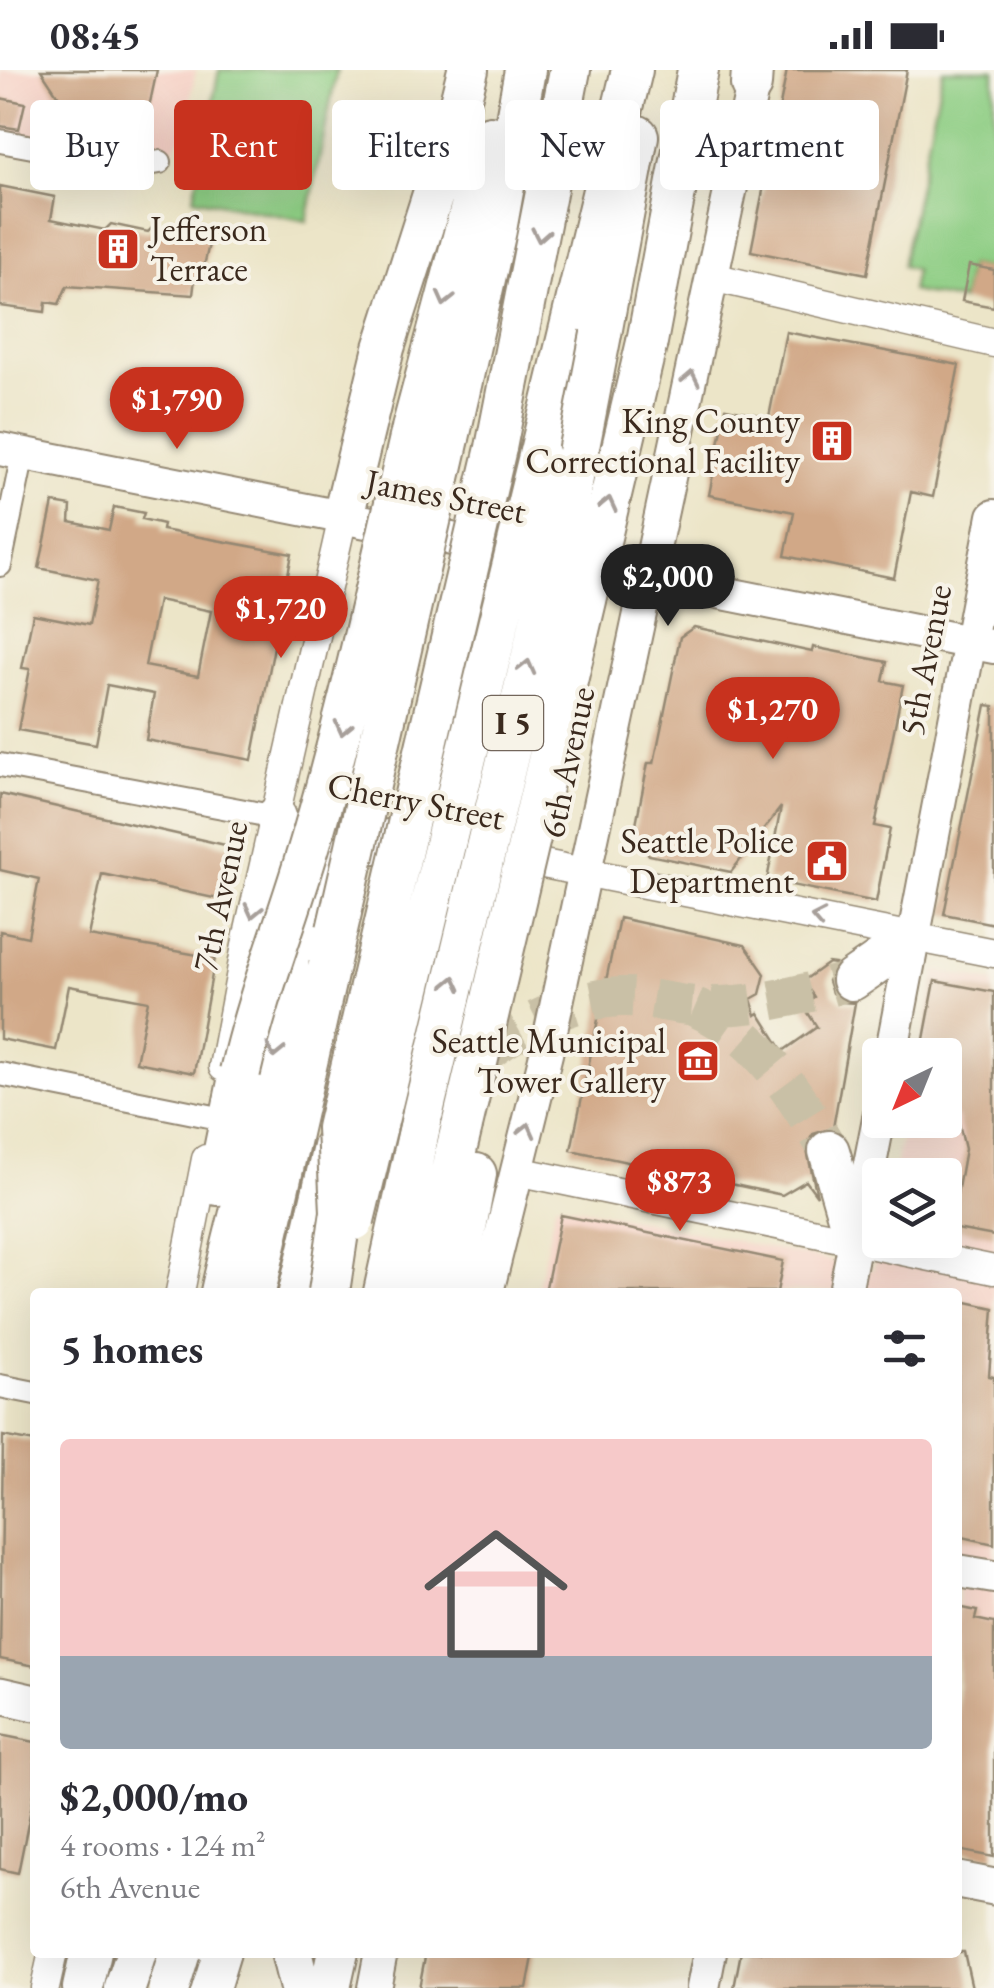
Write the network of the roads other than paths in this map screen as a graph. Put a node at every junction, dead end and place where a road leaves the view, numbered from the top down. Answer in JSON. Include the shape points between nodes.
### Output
{"nodes":[{"id":1,"x":468,"y":70,"type":"edge"},
{"id":2,"x":508,"y":70,"type":"edge"},
{"id":3,"x":525,"y":70,"type":"edge"},
{"id":4,"x":572,"y":70,"type":"edge"},
{"id":5,"x":632,"y":70,"type":"edge"},
{"id":6,"x":646,"y":70,"type":"edge"},
{"id":7,"x":698,"y":70,"type":"edge"},
{"id":8,"x":753,"y":75,"type":"edge"},
{"id":9,"x":0,"y":141,"type":"edge"},
{"id":10,"x":160,"y":162,"type":"dead end"},
{"id":11,"x":712,"y":277,"type":"junction"},
{"id":12,"x":583,"y":336,"type":"junction"},
{"id":13,"x":994,"y":343,"type":"edge"},
{"id":14,"x":431,"y":433,"type":"junction"},
{"id":15,"x":12,"y":451,"type":"edge"},
{"id":16,"x":994,"y":516,"type":"edge"},
{"id":17,"x":343,"y":517,"type":"junction"},
{"id":18,"x":0,"y":565,"type":"edge"},
{"id":19,"x":648,"y":576,"type":"junction"},
{"id":20,"x":982,"y":644,"type":"edge"},
{"id":21,"x":0,"y":765,"type":"edge"},
{"id":22,"x":276,"y":817,"type":"junction"},
{"id":23,"x":406,"y":838,"type":"junction"},
{"id":24,"x":585,"y":872,"type":"junction"},
{"id":25,"x":914,"y":937,"type":"junction"},
{"id":26,"x":994,"y":953,"type":"edge"},
{"id":27,"x":852,"y":980,"type":"tunnel mouth"},
{"id":28,"x":288,"y":990,"type":"junction"},
{"id":29,"x":894,"y":1038,"type":"edge"},
{"id":30,"x":0,"y":1074,"type":"edge"},
{"id":31,"x":214,"y":1117,"type":"junction"},
{"id":32,"x":337,"y":1128,"type":"junction"},
{"id":33,"x":473,"y":1128,"type":"junction"},
{"id":34,"x":875,"y":1138,"type":"edge"},
{"id":35,"x":829,"y":1151,"type":"tunnel mouth"},
{"id":36,"x":516,"y":1171,"type":"junction"},
{"id":37,"x":855,"y":1240,"type":"junction"},
{"id":38,"x":994,"y":1270,"type":"edge"},
{"id":39,"x":181,"y":1288,"type":"edge"},
{"id":40,"x":197,"y":1288,"type":"edge"},
{"id":41,"x":221,"y":1288,"type":"edge"},
{"id":42,"x":256,"y":1288,"type":"edge"},
{"id":43,"x":300,"y":1288,"type":"edge"},
{"id":44,"x":334,"y":1288,"type":"edge"},
{"id":45,"x":385,"y":1288,"type":"edge"},
{"id":46,"x":423,"y":1288,"type":"edge"},
{"id":47,"x":454,"y":1288,"type":"edge"},
{"id":48,"x":488,"y":1288,"type":"edge"},
{"id":49,"x":846,"y":1288,"type":"edge"},
{"id":50,"x":0,"y":1386,"type":"edge"},
{"id":51,"x":30,"y":1392,"type":"edge"},
{"id":52,"x":962,"y":1571,"type":"edge"},
{"id":53,"x":994,"y":1578,"type":"edge"},
{"id":54,"x":0,"y":1696,"type":"edge"},
{"id":55,"x":30,"y":1702,"type":"edge"},
{"id":56,"x":962,"y":1881,"type":"edge"},
{"id":57,"x":994,"y":1888,"type":"edge"},
{"id":58,"x":52,"y":1958,"type":"edge"},
{"id":59,"x":90,"y":1958,"type":"edge"},
{"id":60,"x":135,"y":1958,"type":"edge"},
{"id":61,"x":178,"y":1958,"type":"edge"},
{"id":62,"x":218,"y":1958,"type":"edge"},
{"id":63,"x":292,"y":1958,"type":"edge"},
{"id":64,"x":337,"y":1958,"type":"edge"},
{"id":65,"x":380,"y":1958,"type":"edge"},
{"id":66,"x":709,"y":1958,"type":"edge"},
{"id":67,"x":45,"y":1988,"type":"edge"},
{"id":68,"x":83,"y":1988,"type":"edge"},
{"id":69,"x":125,"y":1988,"type":"edge"},
{"id":70,"x":169,"y":1988,"type":"edge"},
{"id":71,"x":209,"y":1988,"type":"edge"},
{"id":72,"x":300,"y":1988,"type":"edge"},
{"id":73,"x":330,"y":1988,"type":"edge"},
{"id":74,"x":374,"y":1988,"type":"edge"},
{"id":75,"x":702,"y":1988,"type":"edge"}],
"edges":[{"from":1,"to":17,"type":"highway","via":[[384,348]]},
{"from":2,"to":14,"type":"highway","one_way":true},
{"from":3,"to":14,"type":"highway","via":[[496,230]]},
{"from":4,"to":12,"type":"highway","via":[[573,259]]},
{"from":4,"to":32,"type":"highway","number":"I 5","one_way":true,"bridge":true,"via":[[496,448]]},
{"from":5,"to":12,"type":"highway"},
{"from":6,"to":12,"type":"highway","number":"I 5","via":[[634,174]]},
{"from":33,"to":7,"type":"highway","number":"I 5","one_way":true,"bridge":true,"via":[[497,974],[646,342]]},
{"from":8,"to":11,"type":"main road","name":"6th Avenue"},
{"from":9,"to":10,"type":"street","via":[[136,166]]},
{"from":11,"to":13,"type":"street"},
{"from":19,"to":11,"type":"main road","name":"6th Avenue","one_way":true},
{"from":12,"to":44,"type":"highway","bridge":true,"via":[[540,456]]},
{"from":45,"to":12,"type":"highway","number":"I 5","one_way":true,"bridge":true,"via":[[567,509]]},
{"from":14,"to":40,"type":"highway","one_way":true,"bridge":true,"via":[[308,854],[252,1016]]},
{"from":14,"to":42,"type":"highway","bridge":true},
{"from":15,"to":17,"type":"main road","name":"James Street"},
{"from":15,"to":18,"type":"street"},
{"from":16,"to":20,"type":"main road","name":"5th Avenue"},
{"from":17,"to":19,"type":"main road","name":"James Street"},
{"from":17,"to":22,"type":"street","name":"7th Avenue"},
{"from":19,"to":20,"type":"main road","name":"James Street"},
{"from":19,"to":24,"type":"main road","name":"6th Avenue"},
{"from":20,"to":25,"type":"main road","name":"5th Avenue"},
{"from":21,"to":22,"type":"street","name":"Cherry Street"},
{"from":22,"to":23,"type":"street","name":"Cherry Street"},
{"from":22,"to":28,"type":"highway","via":[[289,873]]},
{"from":22,"to":31,"type":"street","name":"7th Avenue","one_way":true},
{"from":23,"to":24,"type":"street","name":"Cherry Street"},
{"from":23,"to":28,"type":"highway","via":[[370,841],[332,865],[320,884]]},
{"from":25,"to":24,"type":"street","name":"Cherry Street","one_way":true},
{"from":36,"to":24,"type":"main road","name":"6th Avenue","one_way":true},
{"from":25,"to":26,"type":"street","name":"Cherry Street"},
{"from":25,"to":27,"type":"highway"},
{"from":25,"to":29,"type":"main road","name":"5th Avenue"},
{"from":28,"to":41,"type":"highway","one_way":true},
{"from":30,"to":31,"type":"street"},
{"from":31,"to":39,"type":"street","name":"7th Avenue"},
{"from":32,"to":43,"type":"highway","number":"I 5","bridge":true},
{"from":32,"to":44,"type":"highway","bridge":true,"via":[[341,1212]]},
{"from":33,"to":46,"type":"highway","number":"I 5"},
{"from":33,"to":47,"type":"highway"},
{"from":34,"to":37,"type":"main road"},
{"from":35,"to":37,"type":"highway"},
{"from":36,"to":37,"type":"street"},
{"from":36,"to":48,"type":"main road","name":"6th Avenue"},
{"from":37,"to":38,"type":"street"},
{"from":37,"to":49,"type":"main road"},
{"from":50,"to":51,"type":"street"},
{"from":52,"to":53,"type":"main road"},
{"from":54,"to":55,"type":"main road"},
{"from":56,"to":57,"type":"main road"},
{"from":58,"to":67,"type":"street"},
{"from":59,"to":68,"type":"highway"},
{"from":60,"to":69,"type":"highway"},
{"from":61,"to":70,"type":"highway","bridge":true},
{"from":62,"to":71,"type":"highway"},
{"from":63,"to":72,"type":"highway"},
{"from":64,"to":73,"type":"highway"},
{"from":65,"to":74,"type":"main road"},
{"from":66,"to":75,"type":"main road"}]}
